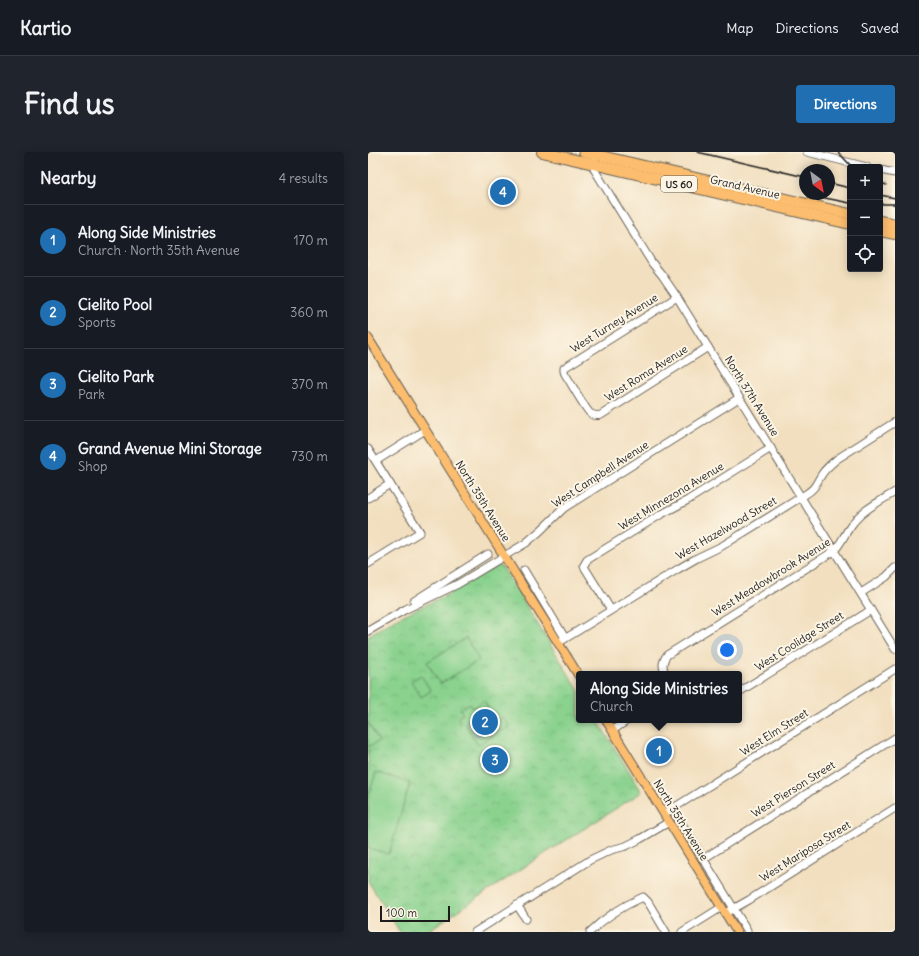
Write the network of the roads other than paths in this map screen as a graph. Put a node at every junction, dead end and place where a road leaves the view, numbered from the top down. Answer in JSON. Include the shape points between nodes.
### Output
{"nodes":[{"id":1,"x":542,"y":152,"type":"edge"},
{"id":2,"x":584,"y":152,"type":"edge"},
{"id":3,"x":807,"y":152,"type":"edge"},
{"id":4,"x":594,"y":160,"type":"junction"},
{"id":5,"x":855,"y":164,"type":"edge"},
{"id":6,"x":883,"y":171,"type":"edge"},
{"id":7,"x":895,"y":173,"type":"edge"},
{"id":8,"x":789,"y":205,"type":"junction"},
{"id":9,"x":847,"y":214,"type":"edge"},
{"id":10,"x":883,"y":222,"type":"edge"},
{"id":11,"x":847,"y":223,"type":"edge"},
{"id":12,"x":895,"y":224,"type":"edge"},
{"id":13,"x":883,"y":232,"type":"edge"},
{"id":14,"x":895,"y":234,"type":"edge"},
{"id":15,"x":677,"y":297,"type":"junction"},
{"id":16,"x":368,"y":338,"type":"edge"},
{"id":17,"x":708,"y":347,"type":"junction"},
{"id":18,"x":739,"y":398,"type":"junction"},
{"id":19,"x":594,"y":416,"type":"joint"},
{"id":20,"x":895,"y":422,"type":"edge"},
{"id":21,"x":425,"y":430,"type":"junction"},
{"id":22,"x":771,"y":448,"type":"junction"},
{"id":23,"x":368,"y":449,"type":"edge"},
{"id":24,"x":376,"y":461,"type":"junction"},
{"id":25,"x":390,"y":484,"type":"junction"},
{"id":26,"x":895,"y":492,"type":"edge"},
{"id":27,"x":801,"y":497,"type":"junction"},
{"id":28,"x":368,"y":498,"type":"edge"},
{"id":29,"x":834,"y":551,"type":"junction"},
{"id":30,"x":488,"y":554,"type":"dead end"},
{"id":31,"x":504,"y":556,"type":"junction"},
{"id":32,"x":368,"y":564,"type":"edge"},
{"id":33,"x":895,"y":568,"type":"edge"},
{"id":34,"x":524,"y":570,"type":"dead end"},
{"id":35,"x":860,"y":593,"type":"junction"},
{"id":36,"x":611,"y":610,"type":"junction"},
{"id":37,"x":871,"y":610,"type":"junction"},
{"id":38,"x":392,"y":616,"type":"junction"},
{"id":39,"x":368,"y":631,"type":"edge"},
{"id":40,"x":566,"y":638,"type":"junction"},
{"id":41,"x":892,"y":638,"type":"edge"},
{"id":42,"x":558,"y":643,"type":"junction"},
{"id":43,"x":895,"y":649,"type":"edge"},
{"id":44,"x":895,"y":669,"type":"edge"},
{"id":45,"x":576,"y":671,"type":"edge"},
{"id":46,"x":664,"y":671,"type":"edge"},
{"id":47,"x":742,"y":690,"type":"edge"},
{"id":48,"x":608,"y":723,"type":"edge"},
{"id":49,"x":623,"y":723,"type":"edge"},
{"id":50,"x":612,"y":730,"type":"junction"},
{"id":51,"x":895,"y":738,"type":"edge"},
{"id":52,"x":666,"y":798,"type":"dead end"},
{"id":53,"x":895,"y":808,"type":"edge"},
{"id":54,"x":673,"y":809,"type":"junction"},
{"id":55,"x":666,"y":818,"type":"junction"},
{"id":56,"x":703,"y":858,"type":"junction"},
{"id":57,"x":517,"y":905,"type":"junction"},
{"id":58,"x":734,"y":908,"type":"junction"},
{"id":59,"x":724,"y":910,"type":"junction"},
{"id":60,"x":526,"y":919,"type":"dead end"},
{"id":61,"x":747,"y":930,"type":"dead end"},
{"id":62,"x":475,"y":932,"type":"edge"},
{"id":63,"x":590,"y":932,"type":"edge"},
{"id":64,"x":666,"y":932,"type":"edge"},
{"id":65,"x":682,"y":932,"type":"edge"},
{"id":66,"x":738,"y":932,"type":"edge"}],
"edges":[{"from":1,"to":4,"type":"highway","name":"Grand Avenue","number":"US 60"},
{"from":2,"to":4,"type":"highway","name":"Grand Avenue","number":"US 60"},
{"from":3,"to":5,"type":"street"},
{"from":4,"to":8,"type":"highway","name":"Grand Avenue","number":"US 60"},
{"from":4,"to":15,"type":"street","name":"North 37th Avenue","via":[[594,170],[652,263]]},
{"from":6,"to":7,"type":"street"},
{"from":8,"to":9,"type":"highway","name":"Grand Avenue","number":"US 60"},
{"from":8,"to":11,"type":"highway","name":"Grand Avenue","number":"US 60"},
{"from":10,"to":12,"type":"highway"},
{"from":13,"to":14,"type":"highway"},
{"from":15,"to":17,"type":"street","name":"North 37th Avenue"},
{"from":15,"to":19,"type":"street","name":"West Turney Avenue","via":[[564,368],[565,374],[589,413]]},
{"from":16,"to":21,"type":"main road","name":"North 35th Avenue"},
{"from":17,"to":18,"type":"street","name":"North 37th Avenue"},
{"from":17,"to":19,"type":"street","name":"West Roma Avenue","via":[[601,415]]},
{"from":18,"to":22,"type":"street","name":"North 37th Avenue"},
{"from":18,"to":31,"type":"street","name":"West Campbell Avenue","via":[[564,508],[535,536]]},
{"from":20,"to":27,"type":"street","name":"West Hazelwood Street","via":[[836,459],[822,474],[815,487]]},
{"from":21,"to":24,"type":"street"},
{"from":21,"to":31,"type":"main road","name":"North 35th Avenue"},
{"from":22,"to":27,"type":"street","name":"North 37th Avenue"},
{"from":22,"to":36,"type":"street","name":"West Minnezona Avenue","via":[[587,560],[585,568]]},
{"from":23,"to":24,"type":"street"},
{"from":24,"to":25,"type":"street"},
{"from":25,"to":28,"type":"street"},
{"from":25,"to":32,"type":"street","via":[[420,532]]},
{"from":26,"to":29,"type":"street","name":"West Meadowbrook Avenue","via":[[861,514],[849,527],[840,546]]},
{"from":27,"to":29,"type":"street","name":"North 37th Avenue"},
{"from":27,"to":36,"type":"street","name":"West Hazelwood Street"},
{"from":29,"to":35,"type":"street","name":"North 37th Avenue"},
{"from":29,"to":46,"type":"street","name":"West Meadowbrook Avenue","via":[[667,655],[662,667]]},
{"from":30,"to":38,"type":"street","name":"West Campbell Avenue"},
{"from":31,"to":38,"type":"street","name":"West Campbell Avenue","via":[[458,584]]},
{"from":31,"to":42,"type":"main road","name":"North 35th Avenue"},
{"from":33,"to":35,"type":"street","via":[[886,577]]},
{"from":34,"to":40,"type":"street"},
{"from":35,"to":37,"type":"street","name":"North 37th Avenue"},
{"from":36,"to":40,"type":"street","name":"West Hazelwood Street"},
{"from":37,"to":41,"type":"street","name":"North 37th Avenue"},
{"from":37,"to":47,"type":"street","name":"West Coolidge Street"},
{"from":38,"to":39,"type":"street","name":"West Campbell Avenue"},
{"from":40,"to":42,"type":"street","name":"West Hazelwood Street"},
{"from":41,"to":43,"type":"street","name":"North 37th Avenue"},
{"from":42,"to":45,"type":"main road","name":"North 35th Avenue"},
{"from":44,"to":54,"type":"street","name":"West Elm Street"},
{"from":48,"to":50,"type":"main road","name":"North 35th Avenue"},
{"from":49,"to":50,"type":"street"},
{"from":50,"to":55,"type":"main road","name":"North 35th Avenue"},
{"from":51,"to":56,"type":"street","name":"West Pierson Street"},
{"from":52,"to":54,"type":"street","name":"North 35th Avenue"},
{"from":53,"to":58,"type":"street","name":"West Mariposa Street"},
{"from":54,"to":55,"type":"street","name":"West Elm Street"},
{"from":54,"to":56,"type":"street","name":"North 35th Avenue"},
{"from":55,"to":57,"type":"street","name":"West Elm Street","via":[[640,839],[590,860]]},
{"from":55,"to":59,"type":"main road","name":"North 35th Avenue"},
{"from":56,"to":58,"type":"street","name":"North 35th Avenue"},
{"from":57,"to":60,"type":"street"},
{"from":57,"to":62,"type":"street","name":"West Elm Street"},
{"from":58,"to":59,"type":"street","name":"West Mariposa Street"},
{"from":58,"to":61,"type":"street","name":"North 35th Avenue"},
{"from":59,"to":65,"type":"street","name":"West Mariposa Street"},
{"from":59,"to":66,"type":"main road","name":"North 35th Avenue"},
{"from":63,"to":64,"type":"street","via":[[621,907],[643,897]]}]}
